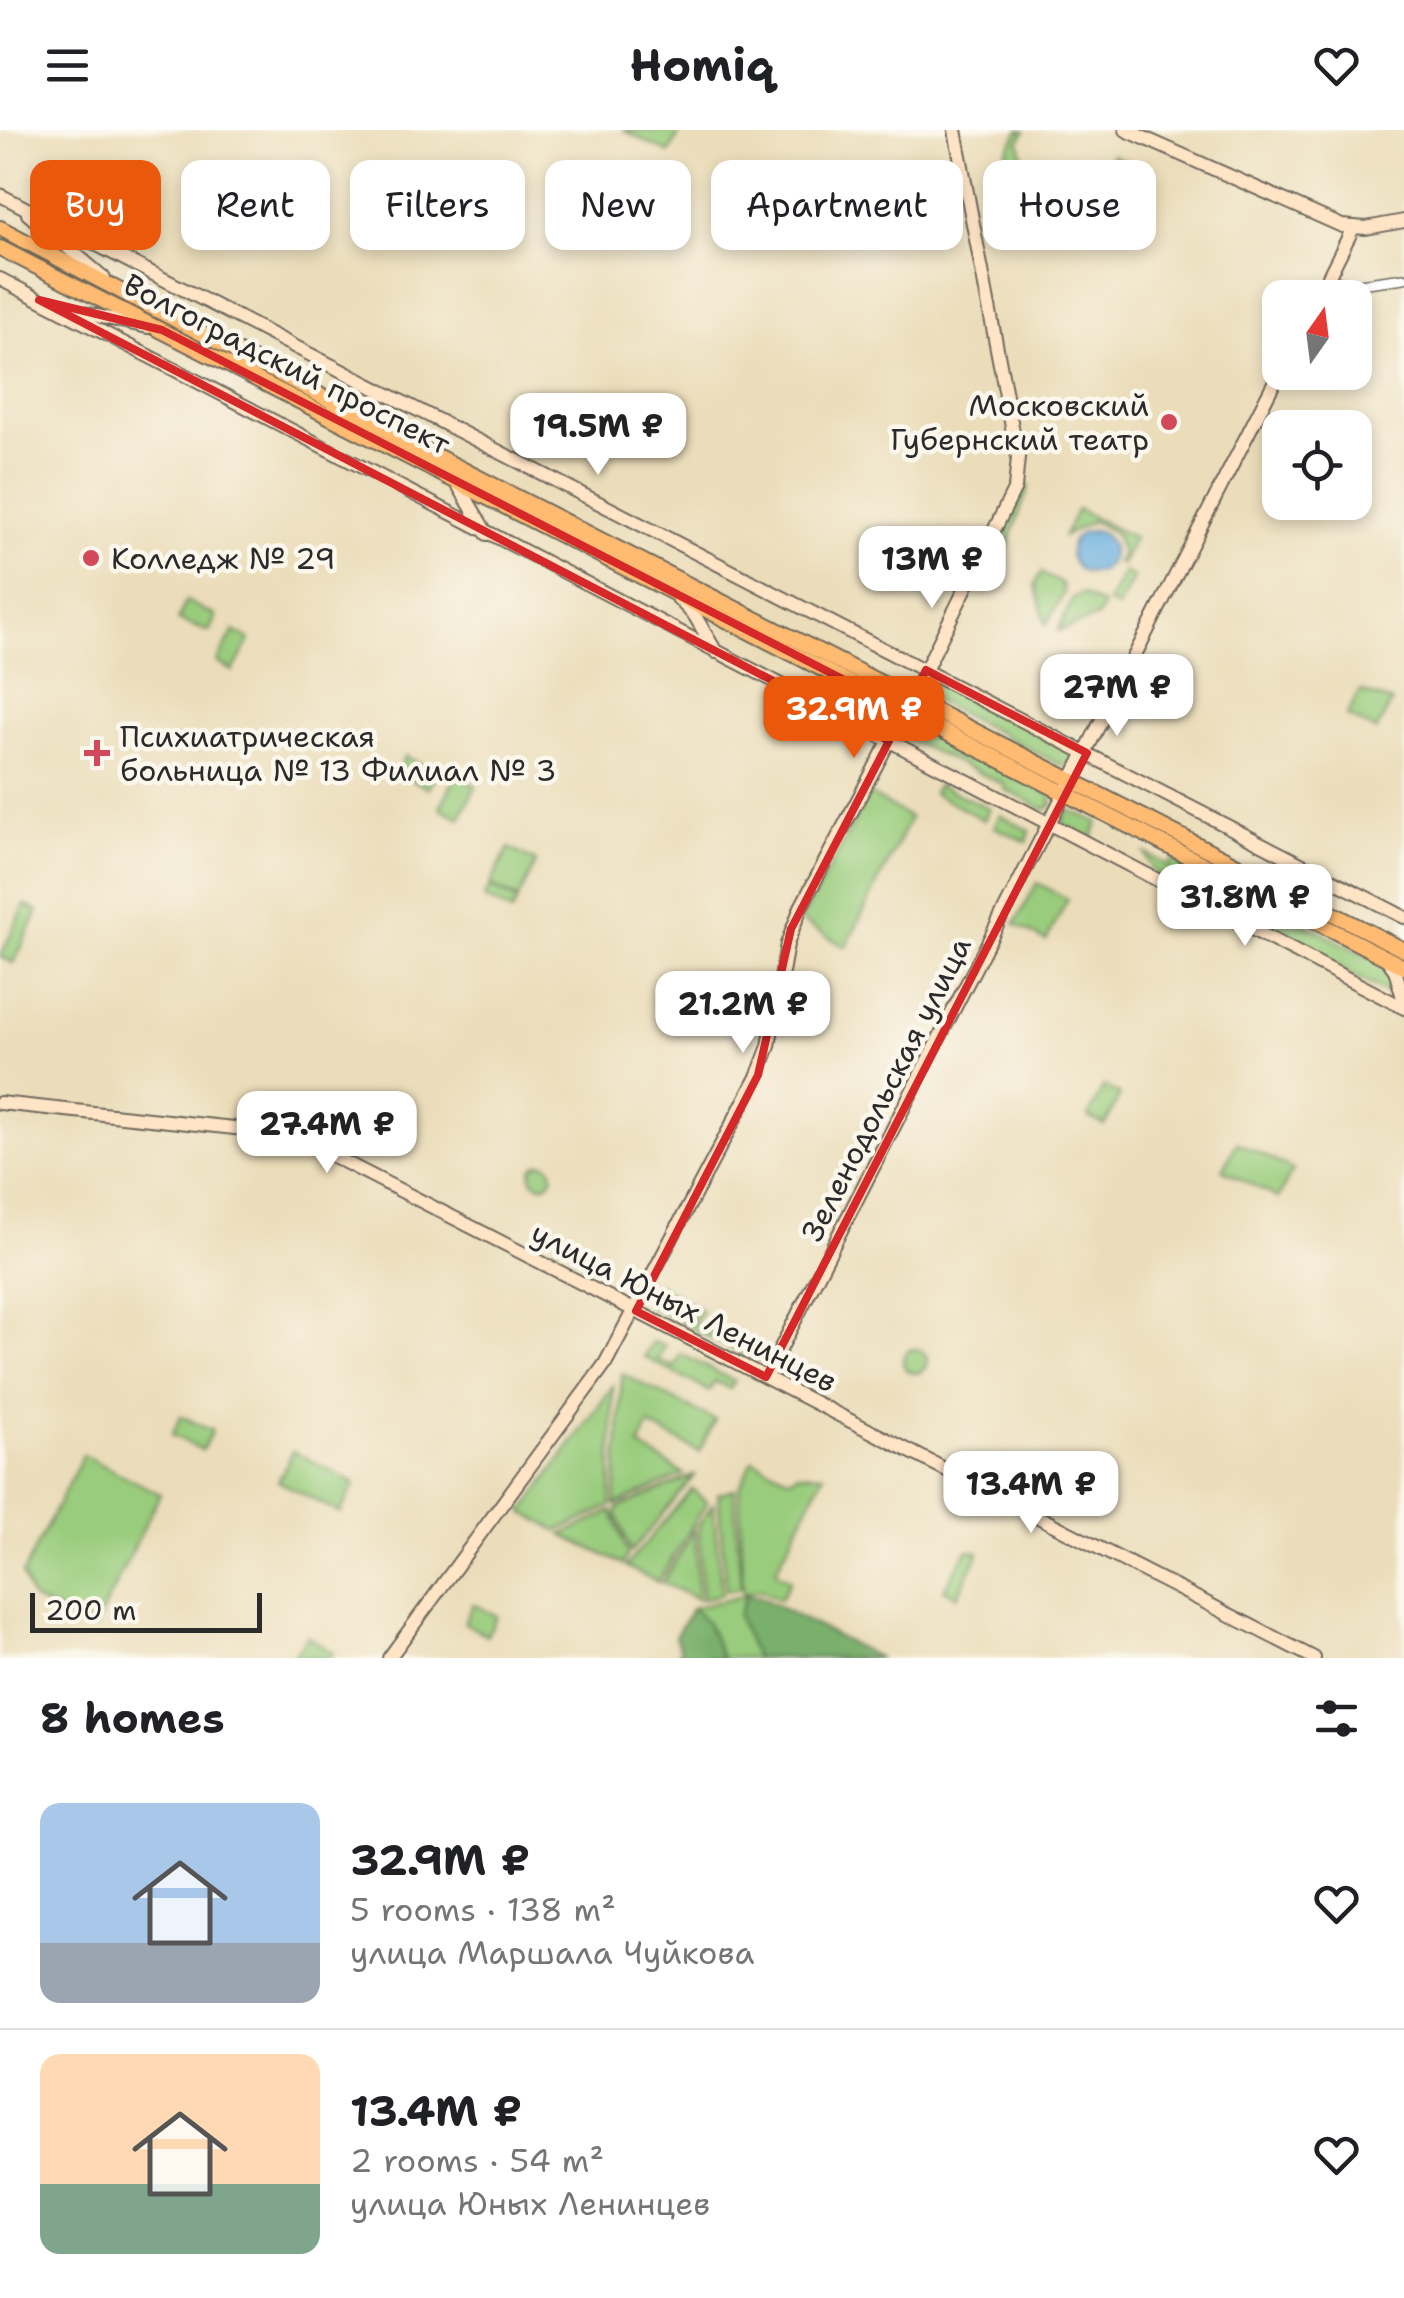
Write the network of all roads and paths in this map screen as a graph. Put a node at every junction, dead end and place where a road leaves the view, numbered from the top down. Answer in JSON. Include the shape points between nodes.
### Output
{"nodes":[{"id":1,"x":955,"y":130,"type":"edge"},
{"id":2,"x":1126,"y":130,"type":"edge"},
{"id":3,"x":0,"y":195,"type":"edge"},
{"id":4,"x":1404,"y":221,"type":"edge"},
{"id":5,"x":0,"y":228,"type":"edge"},
{"id":6,"x":1353,"y":228,"type":"junction"},
{"id":7,"x":0,"y":248,"type":"edge"},
{"id":8,"x":1404,"y":278,"type":"edge"},
{"id":9,"x":0,"y":279,"type":"edge"},
{"id":10,"x":1328,"y":279,"type":"joint"},
{"id":11,"x":119,"y":290,"type":"junction"},
{"id":12,"x":39,"y":300,"type":"junction"},
{"id":13,"x":162,"y":330,"type":"junction"},
{"id":14,"x":1270,"y":390,"type":"edge"},
{"id":15,"x":456,"y":481,"type":"junction"},
{"id":16,"x":488,"y":535,"type":"junction"},
{"id":17,"x":670,"y":591,"type":"junction"},
{"id":18,"x":720,"y":656,"type":"junction"},
{"id":19,"x":926,"y":670,"type":"junction"},
{"id":20,"x":908,"y":705,"type":"junction"},
{"id":21,"x":889,"y":741,"type":"junction"},
{"id":22,"x":1087,"y":753,"type":"junction"},
{"id":23,"x":1070,"y":786,"type":"junction"},
{"id":24,"x":1051,"y":824,"type":"junction"},
{"id":25,"x":1404,"y":917,"type":"edge"},
{"id":26,"x":1404,"y":950,"type":"edge"},
{"id":27,"x":1384,"y":956,"type":"junction"},
{"id":28,"x":1404,"y":967,"type":"edge"},
{"id":29,"x":1404,"y":1005,"type":"edge"},
{"id":30,"x":0,"y":1103,"type":"edge"},
{"id":31,"x":636,"y":1311,"type":"junction"},
{"id":32,"x":766,"y":1377,"type":"junction"},
{"id":33,"x":389,"y":1658,"type":"edge"},
{"id":34,"x":1314,"y":1658,"type":"edge"}],
"edges":[{"from":1,"to":19,"type":"street","via":[[1019,472]]},
{"from":2,"to":6,"type":"street"},
{"from":3,"to":11,"type":"street"},
{"from":3,"to":19,"type":"street"},
{"from":4,"to":6,"type":"street"},
{"from":5,"to":11,"type":"main road","name":"Волгоградский проспект"},
{"from":6,"to":10,"type":"street"},
{"from":7,"to":13,"type":"main road","name":"Волгоградский проспект"},
{"from":8,"to":10,"type":"street","via":[[1352,285]]},
{"from":9,"to":12,"type":"street"},
{"from":11,"to":20,"type":"main road","name":"Волгоградский проспект"},
{"from":12,"to":13,"type":"street"},
{"from":12,"to":16,"type":"street"},
{"from":13,"to":15,"type":"main road","name":"Волгоградский проспект"},
{"from":14,"to":22,"type":"street"},
{"from":15,"to":16,"type":"street"},
{"from":15,"to":17,"type":"main road","name":"Волгоградский проспект"},
{"from":16,"to":18,"type":"street"},
{"from":17,"to":18,"type":"street"},
{"from":17,"to":20,"type":"main road","name":"Волгоградский проспект"},
{"from":18,"to":21,"type":"street"},
{"from":19,"to":20,"type":"street"},
{"from":19,"to":22,"type":"street"},
{"from":20,"to":21,"type":"street"},
{"from":20,"to":23,"type":"main road","name":"Волгоградский проспект"},
{"from":21,"to":24,"type":"street"},
{"from":21,"to":31,"type":"street","via":[[792,929],[758,1075]]},
{"from":22,"to":23,"type":"street","name":"Зеленодольская улица"},
{"from":22,"to":25,"type":"street"},
{"from":23,"to":24,"type":"street","name":"Зеленодольская улица"},
{"from":23,"to":26,"type":"main road","name":"Волгоградский проспект"},
{"from":23,"to":27,"type":"main road","name":"Волгоградский проспект"},
{"from":24,"to":29,"type":"street"},
{"from":24,"to":32,"type":"street","name":"Зеленодольская улица"},
{"from":27,"to":28,"type":"main road","name":"Волгоградский проспект"},
{"from":27,"to":29,"type":"street"},
{"from":30,"to":31,"type":"street","name":"улица Юных Ленинцев","via":[[290,1134]]},
{"from":31,"to":32,"type":"street","name":"улица Юных Ленинцев"},
{"from":31,"to":33,"type":"street","via":[[571,1416]]},
{"from":32,"to":34,"type":"street","name":"улица Юных Ленинцев"}]}
